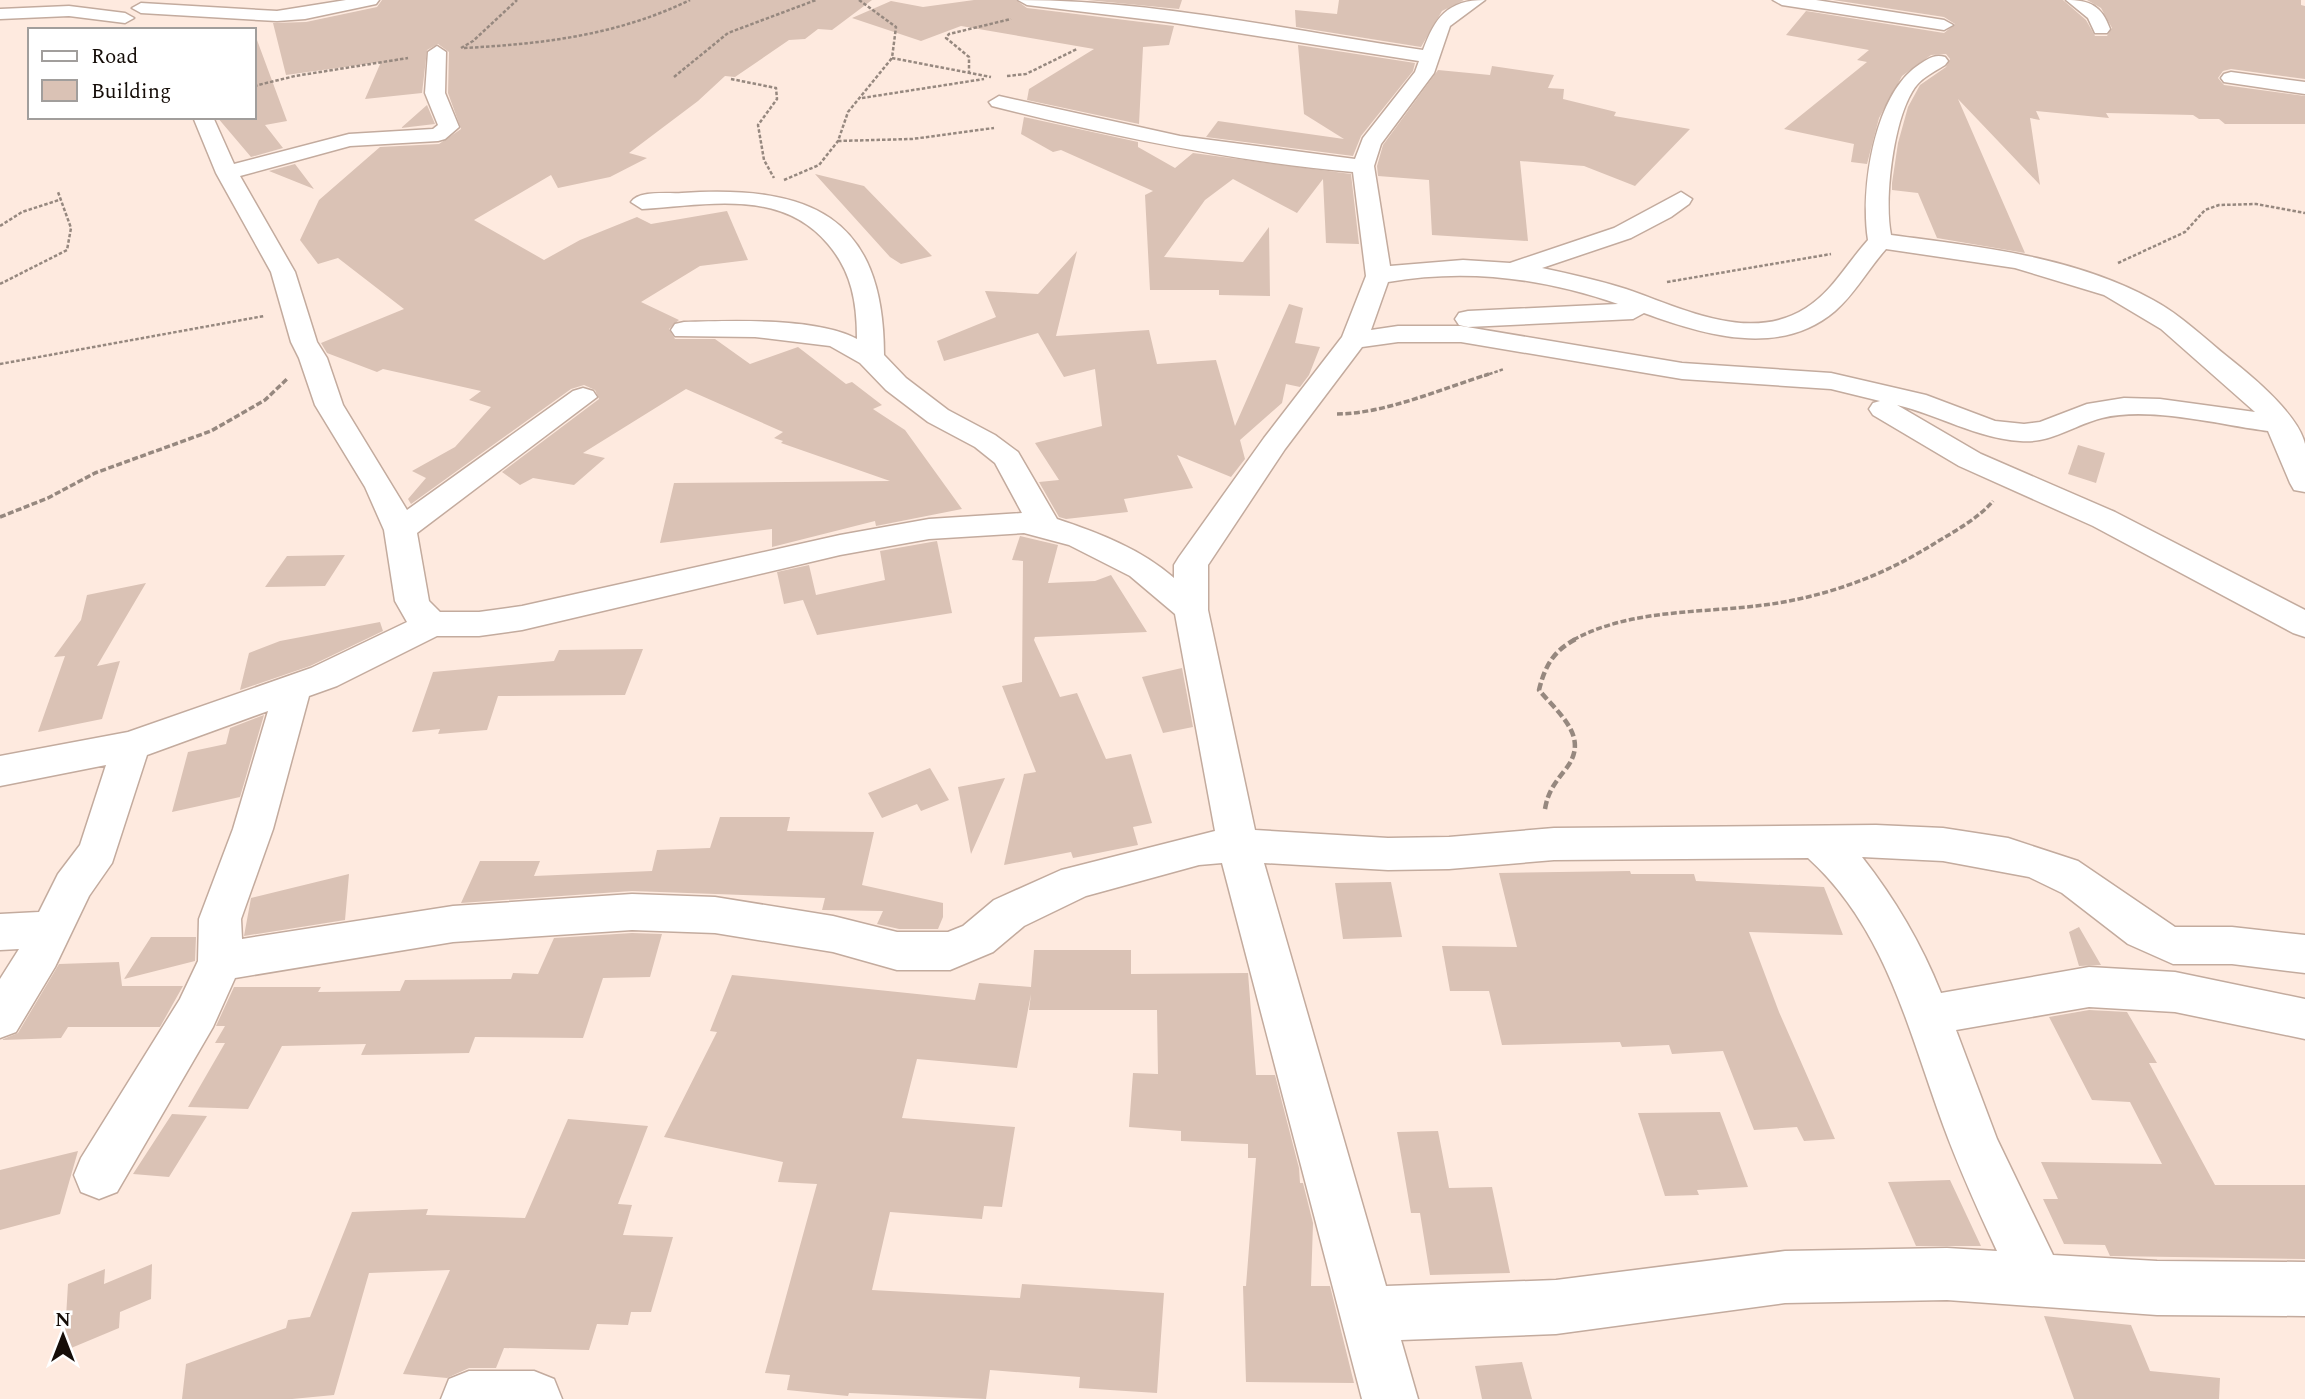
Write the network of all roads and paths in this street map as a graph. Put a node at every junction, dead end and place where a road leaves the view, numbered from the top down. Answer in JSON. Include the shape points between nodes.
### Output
{"nodes":[{"id":1,"x":370,"y":0,"type":"edge"},
{"id":2,"x":517,"y":0,"type":"edge"},
{"id":3,"x":690,"y":0,"type":"edge"},
{"id":4,"x":816,"y":0,"type":"edge"},
{"id":5,"x":859,"y":0,"type":"edge"},
{"id":6,"x":1027,"y":0,"type":"edge"},
{"id":7,"x":1476,"y":0,"type":"edge"},
{"id":8,"x":1782,"y":0,"type":"edge"},
{"id":9,"x":2075,"y":0,"type":"edge"},
{"id":10,"x":148,"y":4,"type":"edge"},
{"id":11,"x":1066,"y":5,"type":"junction"},
{"id":12,"x":0,"y":14,"type":"edge"},
{"id":13,"x":125,"y":18,"type":"junction"},
{"id":14,"x":1944,"y":24,"type":"dead end"},
{"id":15,"x":112,"y":28,"type":"edge"},
{"id":16,"x":2101,"y":29,"type":"dead end"},
{"id":17,"x":464,"y":48,"type":"junction"},
{"id":18,"x":1077,"y":49,"type":"dead end"},
{"id":19,"x":437,"y":52,"type":"junction"},
{"id":20,"x":1429,"y":57,"type":"junction"},
{"id":21,"x":892,"y":58,"type":"junction"},
{"id":22,"x":1938,"y":61,"type":"dead end"},
{"id":23,"x":970,"y":74,"type":"junction"},
{"id":24,"x":674,"y":77,"type":"dead end"},
{"id":25,"x":987,"y":77,"type":"junction"},
{"id":26,"x":2231,"y":78,"type":"dead end"},
{"id":27,"x":731,"y":79,"type":"dead end"},
{"id":28,"x":256,"y":86,"type":"edge"},
{"id":29,"x":2305,"y":88,"type":"edge"},
{"id":30,"x":861,"y":98,"type":"junction"},
{"id":31,"x":999,"y":102,"type":"dead end"},
{"id":32,"x":1063,"y":118,"type":"junction"},
{"id":33,"x":204,"y":119,"type":"edge"},
{"id":34,"x":838,"y":141,"type":"junction"},
{"id":35,"x":1363,"y":166,"type":"junction"},
{"id":36,"x":227,"y":173,"type":"junction"},
{"id":37,"x":58,"y":192,"type":"dead end"},
{"id":38,"x":1681,"y":199,"type":"dead end"},
{"id":39,"x":59,"y":200,"type":"junction"},
{"id":40,"x":642,"y":202,"type":"dead end"},
{"id":41,"x":2305,"y":213,"type":"edge"},
{"id":42,"x":0,"y":226,"type":"edge"},
{"id":43,"x":1877,"y":244,"type":"junction"},
{"id":44,"x":1512,"y":270,"type":"junction"},
{"id":45,"x":1378,"y":276,"type":"junction"},
{"id":46,"x":0,"y":284,"type":"edge"},
{"id":47,"x":2099,"y":284,"type":"junction"},
{"id":48,"x":1628,"y":299,"type":"junction"},
{"id":49,"x":295,"y":310,"type":"junction"},
{"id":50,"x":1655,"y":310,"type":"junction"},
{"id":51,"x":684,"y":330,"type":"dead end"},
{"id":52,"x":1398,"y":334,"type":"junction"},
{"id":53,"x":1354,"y":340,"type":"junction"},
{"id":54,"x":1542,"y":346,"type":"junction"},
{"id":55,"x":870,"y":357,"type":"junction"},
{"id":56,"x":313,"y":358,"type":"junction"},
{"id":57,"x":0,"y":364,"type":"edge"},
{"id":58,"x":1831,"y":381,"type":"junction"},
{"id":59,"x":583,"y":397,"type":"dead end"},
{"id":60,"x":1298,"y":413,"type":"junction"},
{"id":61,"x":2280,"y":424,"type":"junction"},
{"id":62,"x":2010,"y":479,"type":"junction"},
{"id":63,"x":2305,"y":483,"type":"edge"},
{"id":64,"x":0,"y":517,"type":"edge"},
{"id":65,"x":1045,"y":526,"type":"junction"},
{"id":66,"x":400,"y":530,"type":"junction"},
{"id":67,"x":1191,"y":610,"type":"junction"},
{"id":68,"x":432,"y":624,"type":"junction"},
{"id":69,"x":2305,"y":625,"type":"edge"},
{"id":70,"x":293,"y":689,"type":"junction"},
{"id":71,"x":131,"y":746,"type":"junction"},
{"id":72,"x":0,"y":771,"type":"edge"},
{"id":73,"x":1817,"y":842,"type":"junction"},
{"id":74,"x":1554,"y":844,"type":"junction"},
{"id":75,"x":1238,"y":845,"type":"junction"},
{"id":76,"x":52,"y":929,"type":"junction"},
{"id":77,"x":0,"y":932,"type":"edge"},
{"id":78,"x":2305,"y":954,"type":"edge"},
{"id":79,"x":220,"y":961,"type":"junction"},
{"id":80,"x":1928,"y":1016,"type":"junction"},
{"id":81,"x":0,"y":1018,"type":"edge"},
{"id":82,"x":2305,"y":1019,"type":"edge"},
{"id":83,"x":99,"y":1175,"type":"dead end"},
{"id":84,"x":2038,"y":1280,"type":"junction"},
{"id":85,"x":2305,"y":1289,"type":"edge"},
{"id":86,"x":1367,"y":1314,"type":"junction"},
{"id":87,"x":469,"y":1399,"type":"edge"},
{"id":88,"x":534,"y":1399,"type":"edge"},
{"id":89,"x":1390,"y":1399,"type":"edge"}],
"edges":[{"from":1,"to":10,"type":"street","via":[[277,16]]},
{"from":2,"to":17,"type":"path"},
{"from":3,"to":17,"type":"path","via":[[595,34]]},
{"from":4,"to":24,"type":"path","via":[[728,33]]},
{"from":5,"to":21,"type":"path","via":[[896,27]]},
{"from":6,"to":11,"type":"street"},
{"from":7,"to":20,"type":"street","via":[[1442,23]]},
{"from":8,"to":14,"type":"street"},
{"from":9,"to":16,"type":"street","via":[[2096,15]]},
{"from":10,"to":13,"type":"street"},
{"from":11,"to":20,"type":"street"},
{"from":11,"to":23,"type":"path","via":[[949,34],[946,38],[970,58]]},
{"from":12,"to":13,"type":"street","via":[[69,11]]},
{"from":13,"to":15,"type":"street"},
{"from":17,"to":19,"type":"path"},
{"from":18,"to":25,"type":"path","via":[[1026,74]]},
{"from":19,"to":28,"type":"path"},
{"from":19,"to":36,"type":"street","via":[[435,93],[449,127],[439,135],[349,140]]},
{"from":20,"to":35,"type":"street","via":[[1424,73],[1371,143]]},
{"from":21,"to":23,"type":"path"},
{"from":21,"to":30,"type":"path"},
{"from":22,"to":43,"type":"street","via":[[1913,77],[1890,120],[1875,212]]},
{"from":23,"to":25,"type":"path"},
{"from":25,"to":30,"type":"path"},
{"from":26,"to":29,"type":"street"},
{"from":27,"to":34,"type":"path","via":[[776,88],[777,99],[758,125],[764,160],[776,182],[819,165]]},
{"from":30,"to":34,"type":"path","via":[[848,112]]},
{"from":31,"to":32,"type":"street"},
{"from":32,"to":34,"type":"path","via":[[962,134]]},
{"from":32,"to":35,"type":"street","via":[[1272,158]]},
{"from":33,"to":36,"type":"street"},
{"from":35,"to":45,"type":"street"},
{"from":36,"to":49,"type":"street","via":[[283,272]]},
{"from":37,"to":39,"type":"path"},
{"from":38,"to":44,"type":"street","via":[[1656,217],[1598,242]]},
{"from":39,"to":42,"type":"path","via":[[22,212]]},
{"from":39,"to":46,"type":"path","via":[[71,221],[67,250]]},
{"from":40,"to":55,"type":"street","via":[[755,200],[803,210],[824,225],[862,271],[871,320]]},
{"from":41,"to":47,"type":"path","via":[[2266,206],[2211,207],[2200,212],[2191,227],[2112,266]]},
{"from":43,"to":47,"type":"street","via":[[1990,256]]},
{"from":43,"to":48,"type":"path","via":[[1670,281]]},
{"from":43,"to":50,"type":"street","via":[[1841,294],[1812,316],[1779,328],[1723,329]]},
{"from":44,"to":45,"type":"street","via":[[1414,269]]},
{"from":44,"to":48,"type":"street"},
{"from":45,"to":53,"type":"street"},
{"from":47,"to":61,"type":"street","via":[[2145,306],[2236,375],[2266,403]]},
{"from":48,"to":50,"type":"street"},
{"from":49,"to":56,"type":"street"},
{"from":49,"to":57,"type":"path"},
{"from":50,"to":52,"type":"street","via":[[1474,318]]},
{"from":51,"to":55,"type":"street","via":[[794,331],[837,339]]},
{"from":52,"to":53,"type":"street"},
{"from":52,"to":54,"type":"street","via":[[1461,334]]},
{"from":53,"to":60,"type":"street"},
{"from":54,"to":58,"type":"street","via":[[1682,371]]},
{"from":54,"to":60,"type":"path","via":[[1518,364],[1417,397],[1350,414]]},
{"from":55,"to":65,"type":"street","via":[[938,416],[1007,458]]},
{"from":56,"to":64,"type":"path","via":[[265,400],[211,431],[95,473]]},
{"from":56,"to":66,"type":"street","via":[[329,405],[380,487]]},
{"from":58,"to":61,"type":"street","via":[[1916,401],[1990,429],[2024,433],[2046,430],[2096,410],[2124,407]]},
{"from":58,"to":62,"type":"street"},
{"from":59,"to":66,"type":"street"},
{"from":60,"to":67,"type":"street","via":[[1191,565]]},
{"from":61,"to":63,"type":"street"},
{"from":62,"to":69,"type":"street","via":[[2147,540]]},
{"from":62,"to":74,"type":"path","via":[[1988,507],[1893,569],[1812,596],[1620,621],[1585,633],[1546,662],[1539,672],[1539,690],[1571,728],[1576,743],[1575,758],[1548,791],[1545,810]]},
{"from":65,"to":67,"type":"street","via":[[1142,568]]},
{"from":65,"to":68,"type":"street","via":[[1024,523],[929,529],[522,618]]},
{"from":66,"to":68,"type":"street","via":[[412,601]]},
{"from":67,"to":75,"type":"street"},
{"from":68,"to":70,"type":"street"},
{"from":70,"to":71,"type":"street"},
{"from":70,"to":79,"type":"street","via":[[253,829],[220,919]]},
{"from":71,"to":72,"type":"street"},
{"from":71,"to":76,"type":"street","via":[[98,851],[73,886]]},
{"from":73,"to":74,"type":"street"},
{"from":73,"to":78,"type":"street","via":[[1855,840],[2003,853],[2062,872],[2100,895],[2147,934],[2174,946],[2220,945]]},
{"from":73,"to":80,"type":"street","via":[[1838,856],[1863,886],[1893,938]]},
{"from":74,"to":75,"type":"street","via":[[1388,854]]},
{"from":75,"to":79,"type":"street","via":[[1199,849],[1076,882],[1009,914],[978,939],[950,951],[897,951],[833,934],[715,915],[632,912],[453,924]]},
{"from":75,"to":86,"type":"street"},
{"from":76,"to":77,"type":"street"},
{"from":76,"to":81,"type":"street"},
{"from":79,"to":83,"type":"street","via":[[197,1013]]},
{"from":80,"to":82,"type":"street","via":[[2089,987],[2175,992]]},
{"from":80,"to":84,"type":"street","via":[[1975,1145]]},
{"from":84,"to":85,"type":"street","via":[[2157,1288]]},
{"from":84,"to":86,"type":"street","via":[[1947,1274],[1785,1277],[1556,1307]]},
{"from":86,"to":89,"type":"street"},
{"from":87,"to":88,"type":"street"}]}
